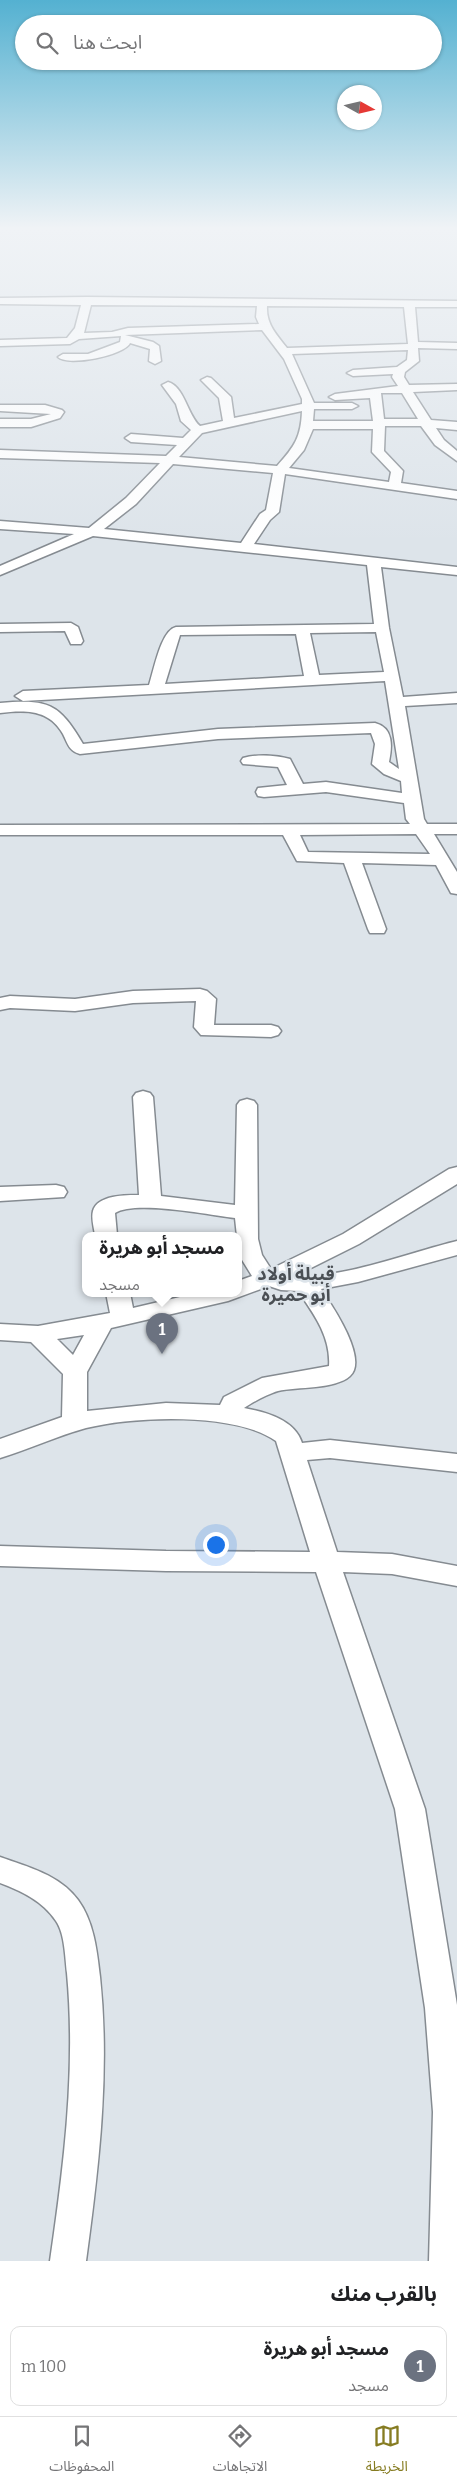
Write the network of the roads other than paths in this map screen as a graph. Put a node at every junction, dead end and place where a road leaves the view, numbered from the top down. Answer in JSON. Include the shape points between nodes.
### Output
{"nodes":[{"id":1,"x":77,"y":332,"type":"edge"},
{"id":2,"x":125,"y":332,"type":"edge"},
{"id":3,"x":268,"y":332,"type":"edge"},
{"id":4,"x":415,"y":332,"type":"edge"},
{"id":5,"x":112,"y":334,"type":"junction"},
{"id":6,"x":76,"y":336,"type":"junction"},
{"id":7,"x":125,"y":338,"type":"junction"},
{"id":8,"x":4,"y":341,"type":"edge"},
{"id":9,"x":412,"y":346,"type":"junction"},
{"id":10,"x":457,"y":346,"type":"edge"},
{"id":11,"x":283,"y":351,"type":"junction"},
{"id":12,"x":63,"y":357,"type":"dead end"},
{"id":13,"x":155,"y":361,"type":"dead end"},
{"id":14,"x":400,"y":370,"type":"junction"},
{"id":15,"x":353,"y":373,"type":"dead end"},
{"id":16,"x":207,"y":380,"type":"dead end"},
{"id":17,"x":168,"y":385,"type":"dead end"},
{"id":18,"x":457,"y":387,"type":"edge"},
{"id":19,"x":404,"y":388,"type":"junction"},
{"id":20,"x":375,"y":394,"type":"junction"},
{"id":21,"x":308,"y":403,"type":"junction"},
{"id":22,"x":0,"y":408,"type":"edge"},
{"id":23,"x":352,"y":410,"type":"junction"},
{"id":24,"x":379,"y":421,"type":"junction"},
{"id":25,"x":230,"y":422,"type":"junction"},
{"id":26,"x":425,"y":422,"type":"junction"},
{"id":27,"x":0,"y":423,"type":"edge"},
{"id":28,"x":306,"y":425,"type":"junction"},
{"id":29,"x":457,"y":426,"type":"edge"},
{"id":30,"x":198,"y":430,"type":"junction"},
{"id":31,"x":131,"y":438,"type":"dead end"},
{"id":32,"x":184,"y":442,"type":"junction"},
{"id":33,"x":455,"y":454,"type":"edge"},
{"id":34,"x":2,"y":456,"type":"edge"},
{"id":35,"x":168,"y":460,"type":"junction"},
{"id":36,"x":280,"y":470,"type":"junction"},
{"id":37,"x":394,"y":486,"type":"junction"},
{"id":38,"x":457,"y":495,"type":"edge"},
{"id":39,"x":0,"y":525,"type":"edge"},
{"id":40,"x":93,"y":531,"type":"junction"},
{"id":41,"x":245,"y":547,"type":"junction"},
{"id":42,"x":374,"y":563,"type":"junction"},
{"id":43,"x":0,"y":571,"type":"edge"},
{"id":44,"x":457,"y":571,"type":"edge"},
{"id":45,"x":0,"y":628,"type":"edge"},
{"id":46,"x":382,"y":628,"type":"junction"},
{"id":47,"x":302,"y":629,"type":"junction"},
{"id":48,"x":76,"y":641,"type":"dead end"},
{"id":49,"x":392,"y":676,"type":"junction"},
{"id":50,"x":312,"y":680,"type":"junction"},
{"id":51,"x":156,"y":688,"type":"junction"},
{"id":52,"x":0,"y":696,"type":"edge"},
{"id":53,"x":457,"y":698,"type":"edge"},
{"id":54,"x":396,"y":702,"type":"junction"},
{"id":55,"x":0,"y":708,"type":"edge"},
{"id":56,"x":249,"y":760,"type":"dead end"},
{"id":57,"x":408,"y":778,"type":"junction"},
{"id":58,"x":297,"y":788,"type":"junction"},
{"id":59,"x":264,"y":792,"type":"dead end"},
{"id":60,"x":412,"y":799,"type":"junction"},
{"id":61,"x":289,"y":829,"type":"junction"},
{"id":62,"x":457,"y":829,"type":"edge"},
{"id":63,"x":0,"y":830,"type":"edge"},
{"id":64,"x":425,"y":836,"type":"junction"},
{"id":65,"x":457,"y":844,"type":"edge"},
{"id":66,"x":357,"y":858,"type":"junction"},
{"id":67,"x":442,"y":860,"type":"junction"},
{"id":68,"x":457,"y":888,"type":"edge"},
{"id":69,"x":377,"y":929,"type":"dead end"},
{"id":70,"x":0,"y":1004,"type":"edge"},
{"id":71,"x":271,"y":1031,"type":"dead end"},
{"id":72,"x":144,"y":1097,"type":"dead end"},
{"id":73,"x":247,"y":1105,"type":"dead end"},
{"id":74,"x":457,"y":1174,"type":"edge"},
{"id":75,"x":56,"y":1192,"type":"dead end"},
{"id":76,"x":0,"y":1194,"type":"edge"},
{"id":77,"x":150,"y":1201,"type":"junction"},
{"id":78,"x":246,"y":1213,"type":"junction"},
{"id":79,"x":106,"y":1232,"type":"edge"},
{"id":80,"x":457,"y":1248,"type":"edge"},
{"id":81,"x":269,"y":1279,"type":"junction"},
{"id":82,"x":305,"y":1284,"type":"junction"},
{"id":83,"x":242,"y":1288,"type":"edge"},
{"id":84,"x":117,"y":1297,"type":"edge"},
{"id":85,"x":212,"y":1297,"type":"edge"},
{"id":86,"x":113,"y":1322,"type":"junction"},
{"id":87,"x":0,"y":1332,"type":"edge"},
{"id":88,"x":38,"y":1334,"type":"junction"},
{"id":89,"x":75,"y":1372,"type":"junction"},
{"id":90,"x":230,"y":1415,"type":"junction"},
{"id":91,"x":75,"y":1423,"type":"junction"},
{"id":92,"x":0,"y":1449,"type":"edge"},
{"id":93,"x":295,"y":1458,"type":"junction"},
{"id":94,"x":457,"y":1463,"type":"edge"},
{"id":95,"x":6,"y":1551,"type":"edge"},
{"id":96,"x":326,"y":1561,"type":"junction"},
{"id":97,"x":457,"y":1576,"type":"edge"},
{"id":98,"x":0,"y":1870,"type":"edge"},
{"id":99,"x":68,"y":2261,"type":"edge"},
{"id":100,"x":447,"y":2261,"type":"edge"}],
"edges":[{"from":1,"to":6,"type":"street"},
{"from":2,"to":5,"type":"street"},
{"from":3,"to":11,"type":"street"},
{"from":4,"to":9,"type":"street"},
{"from":5,"to":6,"type":"street"},
{"from":5,"to":7,"type":"street"},
{"from":6,"to":8,"type":"street","via":[[64,342]]},
{"from":7,"to":12,"type":"street","via":[[125,344],[95,355]]},
{"from":7,"to":13,"type":"street","via":[[155,348]]},
{"from":9,"to":10,"type":"street"},
{"from":9,"to":11,"type":"street"},
{"from":9,"to":14,"type":"street","via":[[413,361]]},
{"from":11,"to":21,"type":"street","via":[[296,371]]},
{"from":14,"to":15,"type":"street"},
{"from":14,"to":19,"type":"street","via":[[398,377]]},
{"from":16,"to":25,"type":"street","via":[[225,397]]},
{"from":17,"to":30,"type":"street","via":[[182,404],[187,421]]},
{"from":18,"to":19,"type":"street"},
{"from":19,"to":20,"type":"street","via":[[379,390]]},
{"from":19,"to":26,"type":"street"},
{"from":20,"to":23,"type":"street"},
{"from":20,"to":24,"type":"street"},
{"from":21,"to":23,"type":"street"},
{"from":21,"to":25,"type":"street"},
{"from":21,"to":28,"type":"street"},
{"from":22,"to":27,"type":"street","via":[[58,412],[45,421]]},
{"from":23,"to":24,"type":"street"},
{"from":23,"to":28,"type":"street"},
{"from":24,"to":26,"type":"street"},
{"from":24,"to":37,"type":"street","via":[[378,452],[397,471]]},
{"from":25,"to":30,"type":"street"},
{"from":26,"to":29,"type":"street"},
{"from":26,"to":33,"type":"street","via":[[439,442]]},
{"from":28,"to":36,"type":"street","via":[[304,440]]},
{"from":30,"to":32,"type":"street"},
{"from":31,"to":32,"type":"street"},
{"from":32,"to":35,"type":"street"},
{"from":34,"to":35,"type":"street"},
{"from":35,"to":36,"type":"street"},
{"from":35,"to":40,"type":"street","via":[[130,501]]},
{"from":36,"to":37,"type":"street"},
{"from":36,"to":41,"type":"street","via":[[272,512]]},
{"from":37,"to":38,"type":"street"},
{"from":39,"to":40,"type":"street"},
{"from":40,"to":41,"type":"street"},
{"from":40,"to":43,"type":"street"},
{"from":41,"to":42,"type":"street"},
{"from":42,"to":44,"type":"street"},
{"from":42,"to":46,"type":"street"},
{"from":45,"to":48,"type":"street","via":[[71,627]]},
{"from":46,"to":47,"type":"street"},
{"from":46,"to":49,"type":"street"},
{"from":47,"to":50,"type":"street"},
{"from":47,"to":51,"type":"street","via":[[176,631]]},
{"from":49,"to":50,"type":"street"},
{"from":49,"to":54,"type":"street"},
{"from":50,"to":51,"type":"street"},
{"from":51,"to":52,"type":"street"},
{"from":53,"to":54,"type":"street"},
{"from":54,"to":57,"type":"street"},
{"from":55,"to":57,"type":"street","via":[[30,705],[44,708],[63,725],[80,749],[218,734],[375,728],[382,734],[384,742],[380,764]]},
{"from":56,"to":58,"type":"street","via":[[284,762]]},
{"from":57,"to":60,"type":"street"},
{"from":58,"to":59,"type":"street"},
{"from":58,"to":60,"type":"street","via":[[340,788]]},
{"from":60,"to":64,"type":"street","via":[[415,819]]},
{"from":61,"to":63,"type":"street"},
{"from":61,"to":64,"type":"street"},
{"from":61,"to":66,"type":"street","via":[[303,857]]},
{"from":62,"to":64,"type":"street"},
{"from":64,"to":65,"type":"street"},
{"from":64,"to":67,"type":"street"},
{"from":66,"to":67,"type":"street"},
{"from":66,"to":69,"type":"street","via":[[353,868]]},
{"from":67,"to":68,"type":"street"},
{"from":70,"to":71,"type":"street","via":[[75,1005],[133,997],[203,995],[206,999],[204,1027],[207,1030]]},
{"from":72,"to":77,"type":"street"},
{"from":73,"to":78,"type":"street"},
{"from":74,"to":81,"type":"street","via":[[350,1240]]},
{"from":75,"to":76,"type":"street"},
{"from":77,"to":78,"type":"street"},
{"from":77,"to":79,"type":"street","via":[[117,1202],[108,1206],[104,1211]]},
{"from":78,"to":81,"type":"street","via":[[252,1258]]},
{"from":80,"to":82,"type":"street","via":[[368,1273]]},
{"from":81,"to":82,"type":"street","via":[[290,1285]]},
{"from":81,"to":83,"type":"street"},
{"from":82,"to":90,"type":"street","via":[[328,1319],[342,1350],[341,1371],[329,1376],[271,1384],[233,1403]]},
{"from":84,"to":86,"type":"street"},
{"from":85,"to":86,"type":"street"},
{"from":86,"to":88,"type":"street"},
{"from":86,"to":89,"type":"street"},
{"from":87,"to":88,"type":"street"},
{"from":88,"to":89,"type":"street"},
{"from":89,"to":91,"type":"street"},
{"from":90,"to":91,"type":"street","via":[[155,1412],[110,1415]]},
{"from":90,"to":93,"type":"street","via":[[280,1428],[287,1436]]},
{"from":91,"to":92,"type":"street"},
{"from":93,"to":94,"type":"street","via":[[299,1452],[330,1449]]},
{"from":93,"to":96,"type":"street"},
{"from":95,"to":96,"type":"street","via":[[166,1561]]},
{"from":96,"to":97,"type":"street","via":[[392,1564]]},
{"from":96,"to":100,"type":"street","via":[[410,1809],[441,2008],[450,2112]]},
{"from":98,"to":99,"type":"street","via":[[46,1889],[57,1899],[68,1911],[80,1950],[87,2023],[85,2129]]}]}
